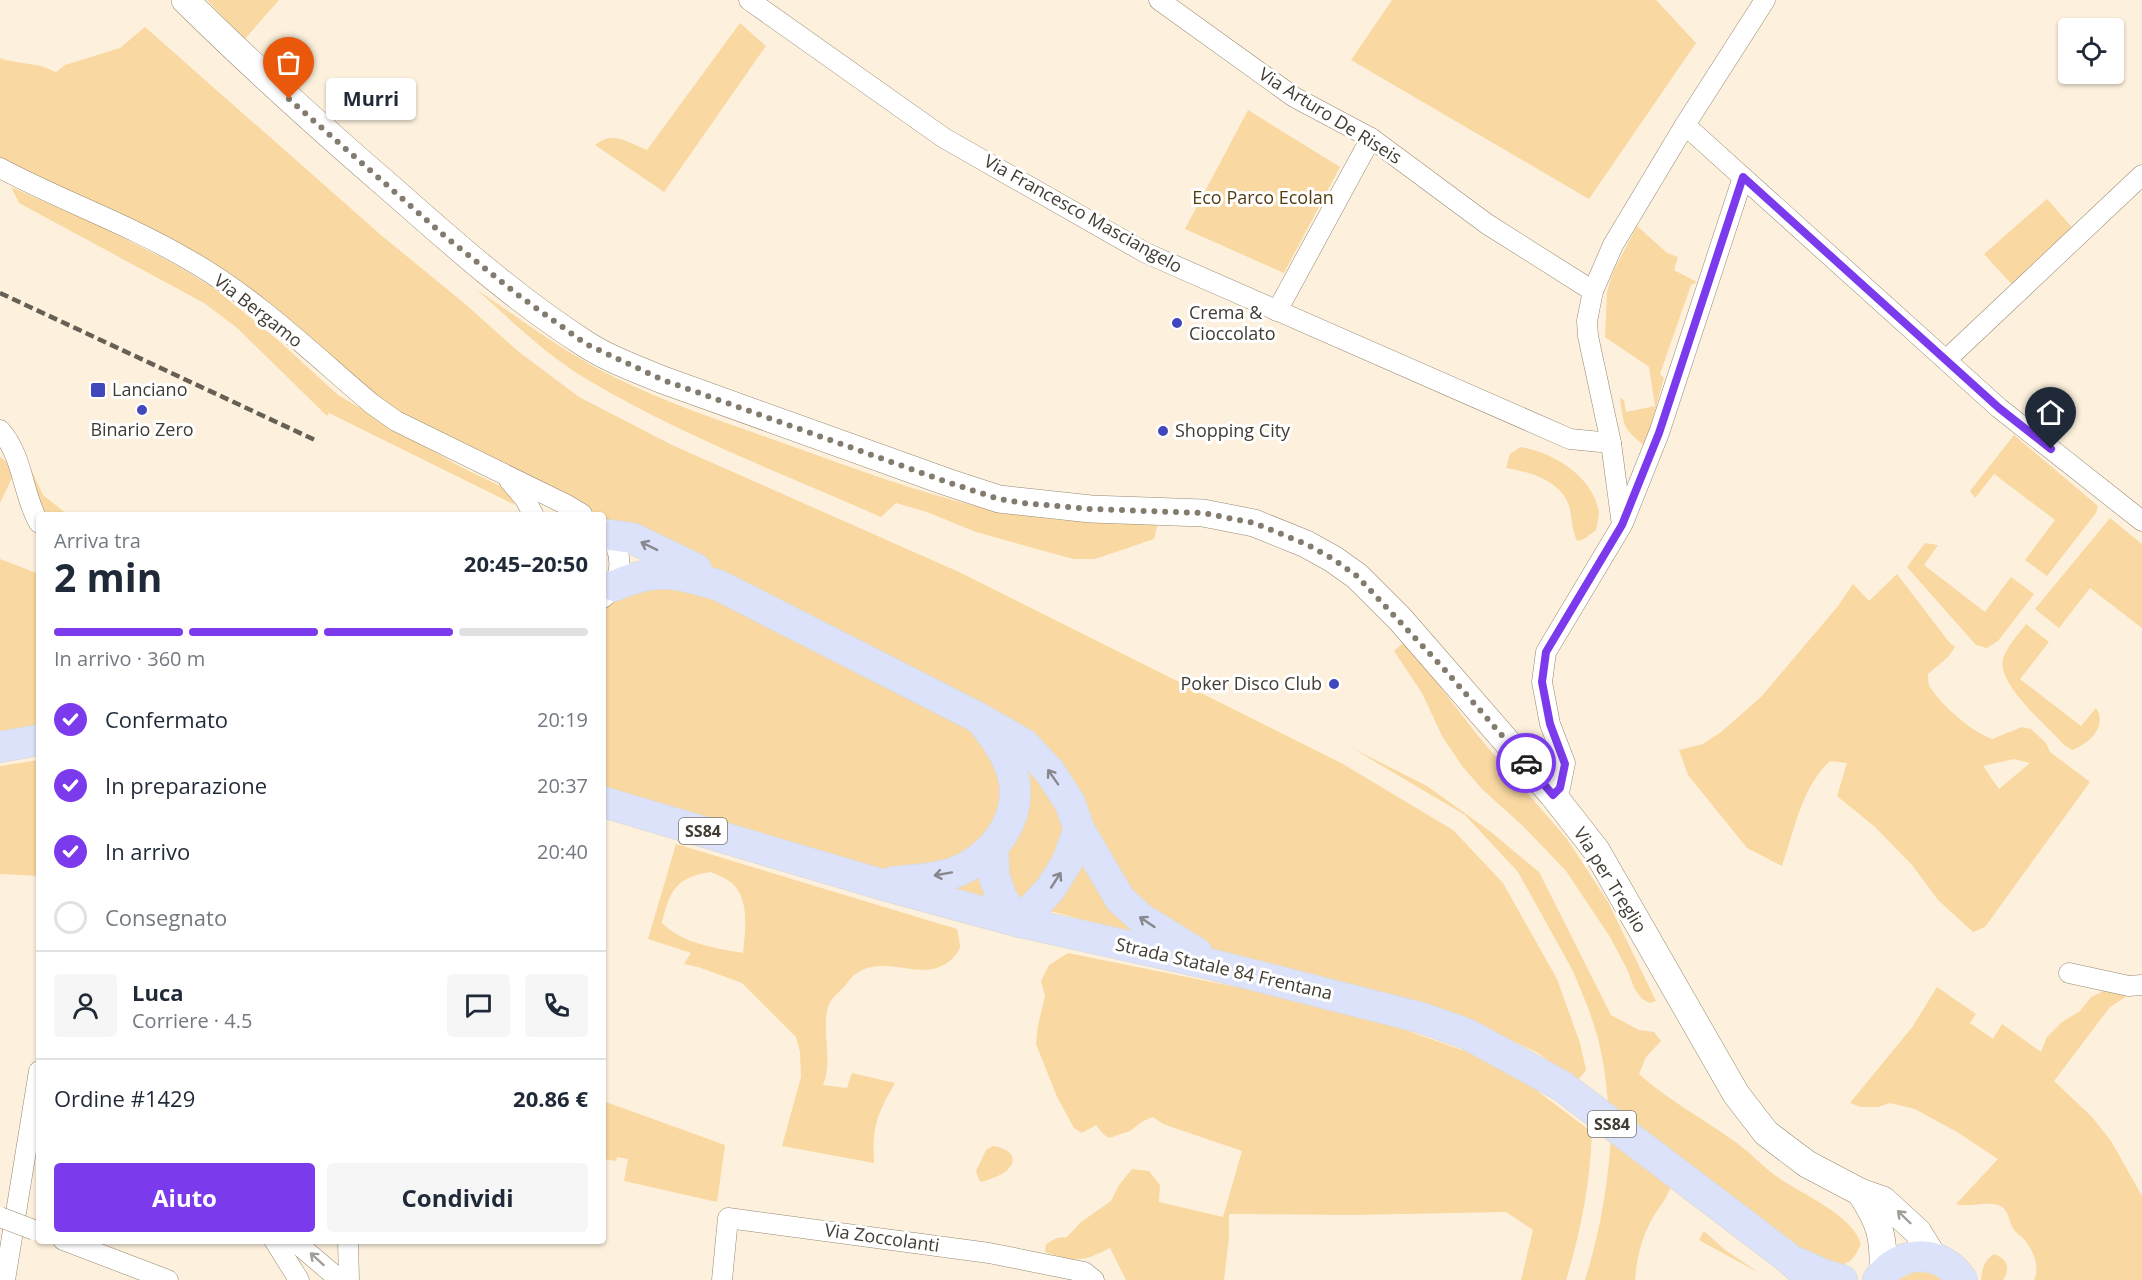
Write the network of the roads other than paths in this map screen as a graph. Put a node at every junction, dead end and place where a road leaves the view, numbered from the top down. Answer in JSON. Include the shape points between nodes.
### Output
{"nodes":[{"id":1,"x":184,"y":0,"type":"edge"},
{"id":2,"x":749,"y":0,"type":"edge"},
{"id":3,"x":1159,"y":0,"type":"edge"},
{"id":4,"x":1765,"y":0,"type":"edge"},
{"id":5,"x":1685,"y":125,"type":"junction"},
{"id":6,"x":1371,"y":138,"type":"junction"},
{"id":7,"x":0,"y":168,"type":"edge"},
{"id":8,"x":2142,"y":175,"type":"edge"},
{"id":9,"x":1743,"y":177,"type":"junction"},
{"id":10,"x":1593,"y":291,"type":"junction"},
{"id":11,"x":1277,"y":311,"type":"junction"},
{"id":12,"x":1946,"y":360,"type":"junction"},
{"id":13,"x":0,"y":430,"type":"edge"},
{"id":14,"x":1611,"y":443,"type":"junction"},
{"id":15,"x":503,"y":474,"type":"junction"},
{"id":16,"x":532,"y":512,"type":"edge"},
{"id":17,"x":579,"y":512,"type":"edge"},
{"id":18,"x":36,"y":518,"type":"edge"},
{"id":19,"x":2142,"y":521,"type":"edge"},
{"id":20,"x":1622,"y":525,"type":"junction"},
{"id":21,"x":607,"y":531,"type":"edge"},
{"id":22,"x":718,"y":585,"type":"junction"},
{"id":23,"x":608,"y":592,"type":"edge"},
{"id":24,"x":977,"y":717,"type":"junction"},
{"id":25,"x":36,"y":741,"type":"edge"},
{"id":26,"x":0,"y":747,"type":"edge"},
{"id":27,"x":1553,"y":795,"type":"junction"},
{"id":28,"x":606,"y":803,"type":"edge"},
{"id":29,"x":1079,"y":829,"type":"junction"},
{"id":30,"x":993,"y":848,"type":"junction"},
{"id":31,"x":880,"y":884,"type":"junction"},
{"id":32,"x":1020,"y":922,"type":"junction"},
{"id":33,"x":1214,"y":965,"type":"junction"},
{"id":34,"x":2070,"y":973,"type":"dead end"},
{"id":35,"x":2142,"y":985,"type":"edge"},
{"id":36,"x":36,"y":1089,"type":"edge"},
{"id":37,"x":1860,"y":1192,"type":"junction"},
{"id":38,"x":0,"y":1217,"type":"edge"},
{"id":39,"x":36,"y":1231,"type":"edge"},
{"id":40,"x":74,"y":1244,"type":"edge"},
{"id":41,"x":276,"y":1244,"type":"edge"},
{"id":42,"x":298,"y":1244,"type":"edge"},
{"id":43,"x":348,"y":1244,"type":"edge"},
{"id":44,"x":1787,"y":1257,"type":"junction"},
{"id":45,"x":1934,"y":1258,"type":"junction"},
{"id":46,"x":1881,"y":1276,"type":"edge"},
{"id":47,"x":5,"y":1280,"type":"edge"},
{"id":48,"x":168,"y":1280,"type":"edge"},
{"id":49,"x":298,"y":1280,"type":"edge"},
{"id":50,"x":340,"y":1280,"type":"edge"},
{"id":51,"x":349,"y":1280,"type":"edge"},
{"id":52,"x":722,"y":1280,"type":"edge"},
{"id":53,"x":1094,"y":1280,"type":"edge"},
{"id":54,"x":1813,"y":1280,"type":"edge"},
{"id":55,"x":1842,"y":1280,"type":"edge"},
{"id":56,"x":1962,"y":1280,"type":"edge"}],
"edges":[{"from":1,"to":27,"type":"main road","name":"Via per Treglio","via":[[320,128],[447,238],[586,344],[663,380],[999,499],[1091,509],[1203,513],[1254,523],[1306,544],[1357,576]]},
{"from":2,"to":11,"type":"street","name":"Via Francesco Masciangelo","via":[[944,138],[1146,253]]},
{"from":3,"to":6,"type":"street","name":"Via Arturo De Riseis","via":[[1294,97]]},
{"from":4,"to":5,"type":"street"},
{"from":5,"to":9,"type":"street"},
{"from":5,"to":10,"type":"street","via":[[1613,245]]},
{"from":6,"to":10,"type":"street","name":"Via Arturo De Riseis","via":[[1487,224]]},
{"from":6,"to":11,"type":"street"},
{"from":7,"to":15,"type":"street","name":"Via Bergamo","via":[[190,260],[234,289],[372,404],[406,426]]},
{"from":8,"to":12,"type":"street"},
{"from":9,"to":12,"type":"street"},
{"from":9,"to":20,"type":"street","via":[[1659,433]]},
{"from":10,"to":14,"type":"street","via":[[1588,336]]},
{"from":11,"to":14,"type":"street","name":"Via Francesco Masciangelo","via":[[1570,439]]},
{"from":12,"to":19,"type":"street","via":[[1999,408]]},
{"from":13,"to":18,"type":"street","via":[[13,449]]},
{"from":14,"to":20,"type":"street"},
{"from":15,"to":16,"type":"street","name":"Via Bergamo"},
{"from":15,"to":17,"type":"street","name":"Via Bergamo"},
{"from":20,"to":27,"type":"street","via":[[1546,652],[1542,682],[1550,724],[1565,764],[1560,788]]},
{"from":22,"to":21,"type":"main road","one_way":true,"via":[[702,572],[632,538]]},
{"from":21,"to":23,"type":"street","via":[[619,554],[618,576]]},
{"from":22,"to":23,"type":"main road","via":[[680,574],[658,573],[634,577]]},
{"from":22,"to":24,"type":"main road"},
{"from":29,"to":24,"type":"main road","one_way":true,"via":[[1070,803],[1050,772],[1024,744]]},
{"from":24,"to":30,"type":"main road","via":[[1005,753],[1015,788],[1009,822]]},
{"from":25,"to":26,"type":"main road"},
{"from":27,"to":37,"type":"main road","name":"Via per Treglio","via":[[1596,850],[1742,1102],[1766,1133],[1785,1148]]},
{"from":28,"to":31,"type":"main road","name":"Strada Statale 84 Frentana","number":"SS84"},
{"from":32,"to":29,"type":"main road","one_way":true,"via":[[1051,888],[1067,862]]},
{"from":33,"to":29,"type":"main road","one_way":true,"via":[[1142,920],[1120,898]]},
{"from":30,"to":31,"type":"main road","one_way":true,"via":[[952,873]]},
{"from":30,"to":32,"type":"main road","via":[[994,876],[1002,899]]},
{"from":31,"to":32,"type":"main road","name":"Strada Statale 84 Frentana","number":"SS84"},
{"from":32,"to":33,"type":"main road","name":"Strada Statale 84 Frentana","number":"SS84"},
{"from":33,"to":44,"type":"main road","name":"Strada Statale 84 Frentana","number":"SS84","via":[[1422,1018],[1478,1039],[1562,1086]]},
{"from":34,"to":35,"type":"street","via":[[2129,986]]},
{"from":36,"to":47,"type":"street"},
{"from":45,"to":37,"type":"main road","name":"Via per Treglio","one_way":true,"via":[[1923,1238],[1891,1206]]},
{"from":37,"to":46,"type":"main road","via":[[1881,1231]]},
{"from":38,"to":39,"type":"street","bridge":true},
{"from":40,"to":48,"type":"street"},
{"from":41,"to":49,"type":"street"},
{"from":50,"to":42,"type":"street","one_way":true},
{"from":43,"to":51,"type":"street"},
{"from":44,"to":54,"type":"main road","name":"Strada Statale 84 Frentana","number":"SS84"},
{"from":44,"to":55,"type":"main road","name":"Strada Statale 84 Frentana","number":"SS84"},
{"from":45,"to":46,"type":"main road","via":[[1902,1259]]},
{"from":45,"to":56,"type":"main road","via":[[1954,1269]]},
{"from":52,"to":53,"type":"street","name":"Via Zoccolanti","via":[[728,1218],[989,1253],[1084,1272]]}]}
